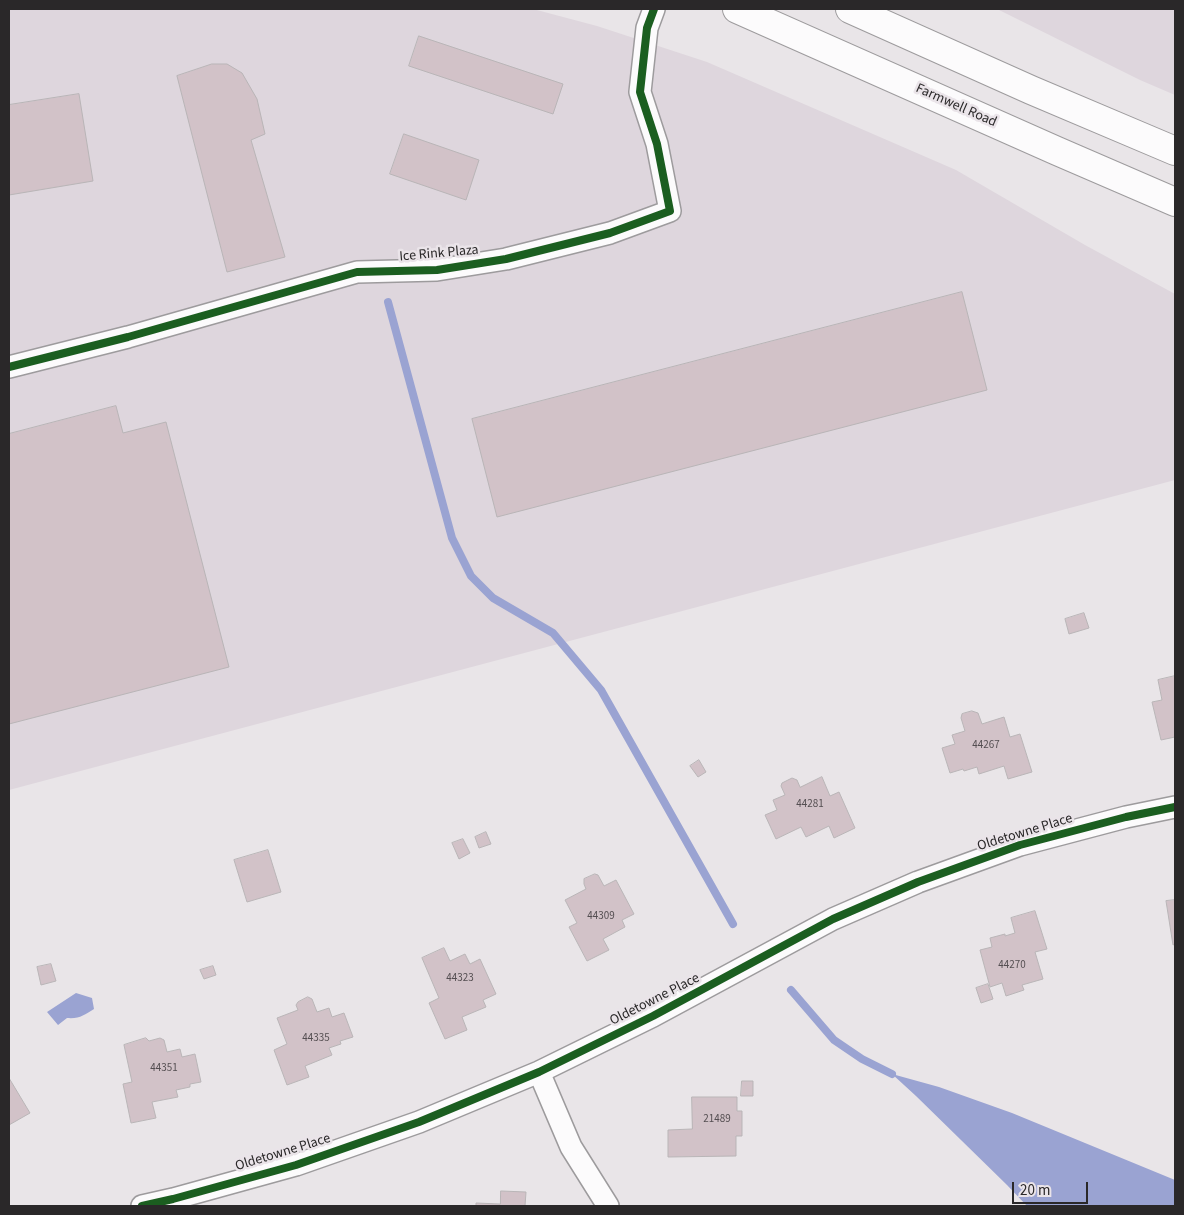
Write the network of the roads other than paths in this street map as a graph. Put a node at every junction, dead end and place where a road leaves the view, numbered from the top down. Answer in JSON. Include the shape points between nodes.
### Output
{"nodes":[{"id":1,"x":654,"y":9,"type":"edge"},
{"id":2,"x":737,"y":9,"type":"edge"},
{"id":3,"x":850,"y":9,"type":"edge"},
{"id":4,"x":1175,"y":151,"type":"edge"},
{"id":5,"x":1175,"y":202,"type":"edge"},
{"id":6,"x":9,"y":367,"type":"edge"},
{"id":7,"x":1175,"y":807,"type":"edge"},
{"id":8,"x":539,"y":1072,"type":"junction"},
{"id":9,"x":142,"y":1206,"type":"edge"},
{"id":10,"x":608,"y":1206,"type":"edge"}],
"edges":[{"from":1,"to":6,"type":"street","name":"Ice Rink Plaza","via":[[647,28],[640,92],[656,144],[670,210],[610,232],[506,259],[437,270],[357,272]]},
{"from":2,"to":5,"type":"main road","name":"Farmwell Road"},
{"from":3,"to":4,"type":"main road"},
{"from":7,"to":8,"type":"street","name":"Oldetowne Place","via":[[1020,845],[918,882],[833,919],[653,1016]]},
{"from":8,"to":9,"type":"street","name":"Oldetowne Place","via":[[419,1122],[304,1162]]},
{"from":8,"to":10,"type":"street","via":[[570,1147]]}]}
